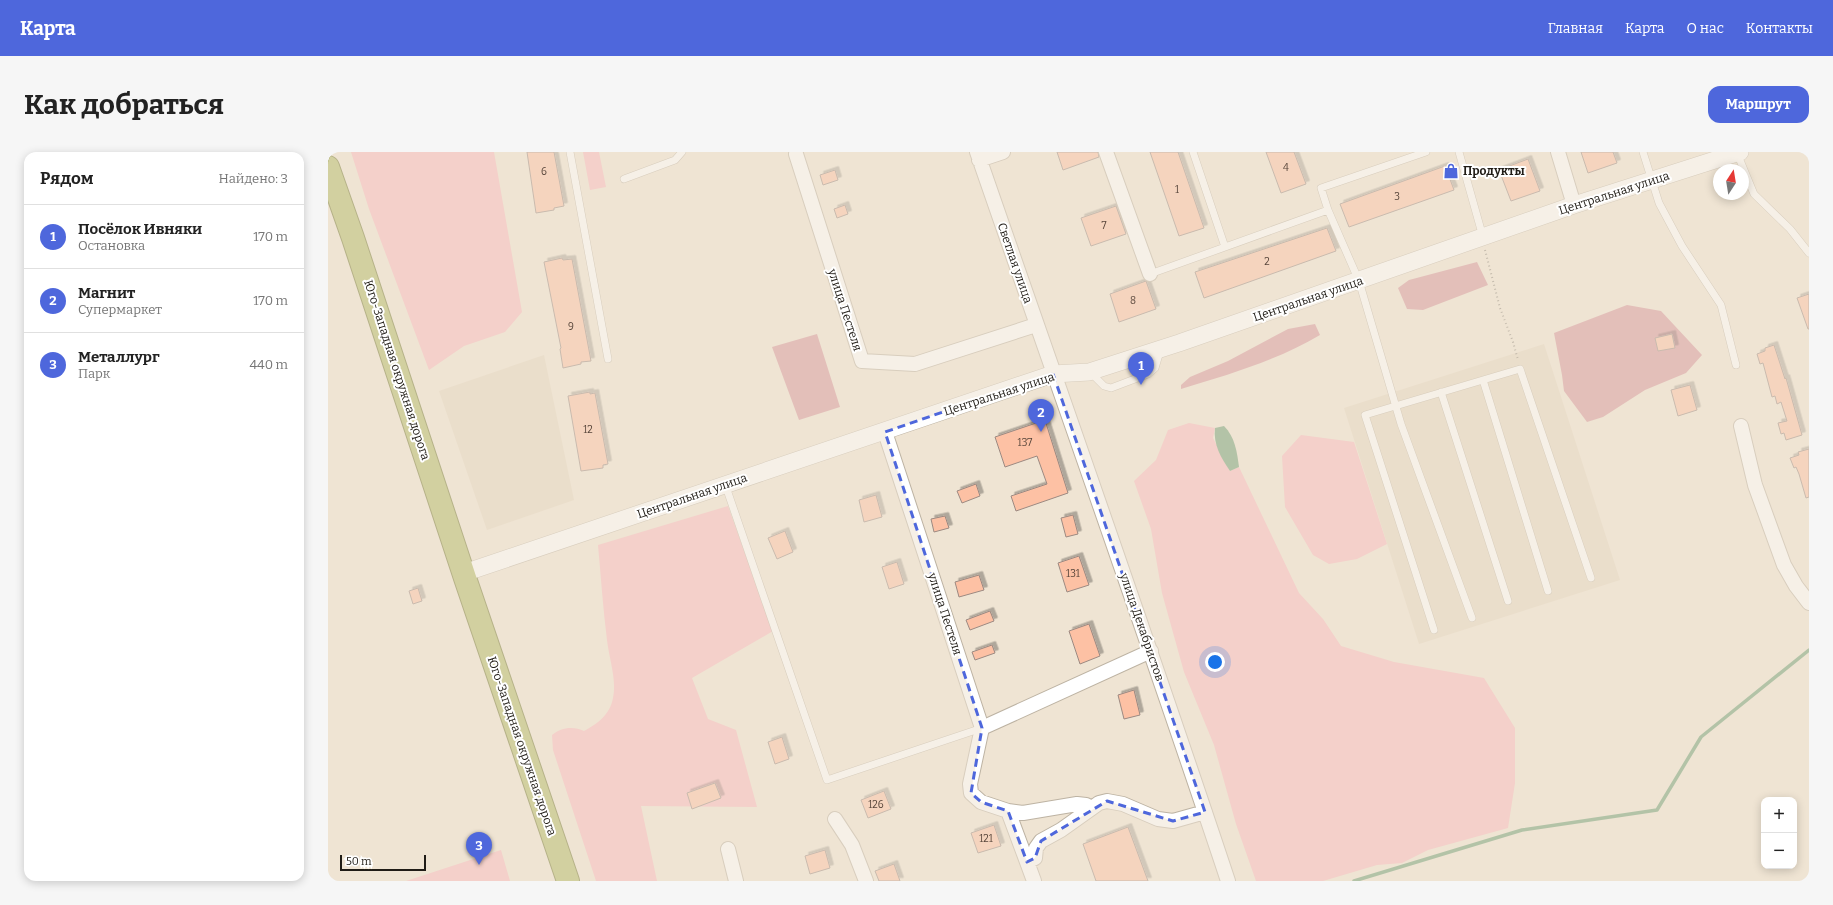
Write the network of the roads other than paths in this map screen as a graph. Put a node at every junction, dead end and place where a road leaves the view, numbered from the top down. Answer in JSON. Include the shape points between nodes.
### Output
{"nodes":[{"id":1,"x":570,"y":152,"type":"edge"},
{"id":2,"x":682,"y":152,"type":"edge"},
{"id":3,"x":1003,"y":152,"type":"edge"},
{"id":4,"x":1106,"y":152,"type":"edge"},
{"id":5,"x":1193,"y":152,"type":"edge"},
{"id":6,"x":1426,"y":152,"type":"edge"},
{"id":7,"x":1459,"y":152,"type":"edge"},
{"id":8,"x":1558,"y":152,"type":"edge"},
{"id":9,"x":1643,"y":152,"type":"edge"},
{"id":10,"x":796,"y":154,"type":"dead end"},
{"id":11,"x":1730,"y":154,"type":"edge"},
{"id":12,"x":981,"y":155,"type":"edge"},
{"id":13,"x":328,"y":167,"type":"edge"},
{"id":14,"x":624,"y":179,"type":"dead end"},
{"id":15,"x":1652,"y":180,"type":"junction"},
{"id":16,"x":1574,"y":205,"type":"junction"},
{"id":17,"x":1328,"y":210,"type":"junction"},
{"id":18,"x":1483,"y":237,"type":"junction"},
{"id":19,"x":1225,"y":247,"type":"junction"},
{"id":20,"x":1809,"y":253,"type":"edge"},
{"id":21,"x":1150,"y":274,"type":"joint"},
{"id":22,"x":1359,"y":281,"type":"junction"},
{"id":23,"x":1036,"y":325,"type":"junction"},
{"id":24,"x":608,"y":359,"type":"dead end"},
{"id":25,"x":1736,"y":365,"type":"dead end"},
{"id":26,"x":1053,"y":374,"type":"junction"},
{"id":27,"x":1483,"y":380,"type":"junction"},
{"id":28,"x":1441,"y":392,"type":"junction"},
{"id":29,"x":1395,"y":405,"type":"junction"},
{"id":30,"x":1741,"y":426,"type":"dead end"},
{"id":31,"x":885,"y":432,"type":"junction"},
{"id":32,"x":725,"y":484,"type":"junction"},
{"id":33,"x":464,"y":573,"type":"junction"},
{"id":34,"x":1591,"y":578,"type":"dead end"},
{"id":35,"x":1548,"y":591,"type":"dead end"},
{"id":36,"x":1508,"y":601,"type":"dead end"},
{"id":37,"x":1809,"y":603,"type":"edge"},
{"id":38,"x":1472,"y":618,"type":"dead end"},
{"id":39,"x":1434,"y":630,"type":"dead end"},
{"id":40,"x":1151,"y":651,"type":"junction"},
{"id":41,"x":982,"y":728,"type":"junction"},
{"id":42,"x":1092,"y":808,"type":"junction"},
{"id":43,"x":1008,"y":811,"type":"junction"},
{"id":44,"x":1205,"y":812,"type":"junction"},
{"id":45,"x":835,"y":819,"type":"dead end"},
{"id":46,"x":728,"y":849,"type":"dead end"},
{"id":47,"x":1027,"y":862,"type":"junction"},
{"id":48,"x":568,"y":881,"type":"edge"},
{"id":49,"x":736,"y":881,"type":"edge"},
{"id":50,"x":866,"y":881,"type":"edge"},
{"id":51,"x":1034,"y":881,"type":"edge"},
{"id":52,"x":1228,"y":881,"type":"edge"}],
"edges":[{"from":1,"to":24,"type":"lane"},
{"from":2,"to":14,"type":"lane","via":[[674,160]]},
{"from":3,"to":12,"type":"street"},
{"from":4,"to":21,"type":"street"},
{"from":5,"to":19,"type":"lane"},
{"from":6,"to":17,"type":"lane","via":[[1321,188]]},
{"from":7,"to":18,"type":"lane"},
{"from":8,"to":16,"type":"street"},
{"from":9,"to":15,"type":"lane"},
{"from":10,"to":23,"type":"street","name":"улица Пестеля","via":[[862,361],[915,364]]},
{"from":11,"to":15,"type":"street","name":"Центральная улица"},
{"from":11,"to":20,"type":"lane","via":[[1754,194],[1790,229]]},
{"from":12,"to":23,"type":"street","name":"Светлая улица"},
{"from":13,"to":33,"type":"highway","name":"Юго-Западная окружная дорога"},
{"from":15,"to":16,"type":"street","name":"Центральная улица"},
{"from":15,"to":25,"type":"lane","via":[[1659,203],[1682,246],[1721,305]]},
{"from":16,"to":18,"type":"street","name":"Центральная улица"},
{"from":17,"to":19,"type":"lane"},
{"from":17,"to":22,"type":"lane"},
{"from":18,"to":22,"type":"street","name":"Центральная улица"},
{"from":19,"to":21,"type":"lane"},
{"from":22,"to":26,"type":"street","name":"Центральная улица","via":[[1089,372]]},
{"from":22,"to":29,"type":"lane"},
{"from":23,"to":26,"type":"street","name":"Светлая улица"},
{"from":26,"to":31,"type":"street","name":"Центральная улица"},
{"from":26,"to":40,"type":"street","name":"улица Декабристов"},
{"from":27,"to":28,"type":"lane"},
{"from":27,"to":34,"type":"lane","via":[[1520,369]]},
{"from":27,"to":35,"type":"lane"},
{"from":28,"to":29,"type":"lane"},
{"from":28,"to":36,"type":"lane"},
{"from":29,"to":38,"type":"lane"},
{"from":29,"to":39,"type":"lane","via":[[1365,415]]},
{"from":30,"to":37,"type":"street","via":[[1756,485],[1782,558],[1796,586]]},
{"from":31,"to":32,"type":"street","name":"Центральная улица"},
{"from":31,"to":41,"type":"street","name":"улица Пестеля"},
{"from":32,"to":33,"type":"street","name":"Центральная улица"},
{"from":32,"to":41,"type":"lane","via":[[828,780]]},
{"from":33,"to":48,"type":"highway","name":"Юго-Западная окружная дорога"},
{"from":40,"to":41,"type":"street"},
{"from":40,"to":44,"type":"street","name":"улица Декабристов"},
{"from":41,"to":43,"type":"street","via":[[970,784],[971,792],[981,802]]},
{"from":42,"to":43,"type":"street","via":[[1077,804],[1022,813]]},
{"from":42,"to":44,"type":"street","via":[[1107,801],[1123,804],[1158,819],[1173,820]]},
{"from":42,"to":47,"type":"street","via":[[1041,841],[1036,848],[1035,858]]},
{"from":43,"to":47,"type":"street"},
{"from":44,"to":52,"type":"street","name":"улица Декабристов"},
{"from":45,"to":50,"type":"street","via":[[852,845]]},
{"from":46,"to":49,"type":"street"},
{"from":47,"to":51,"type":"street"}]}
